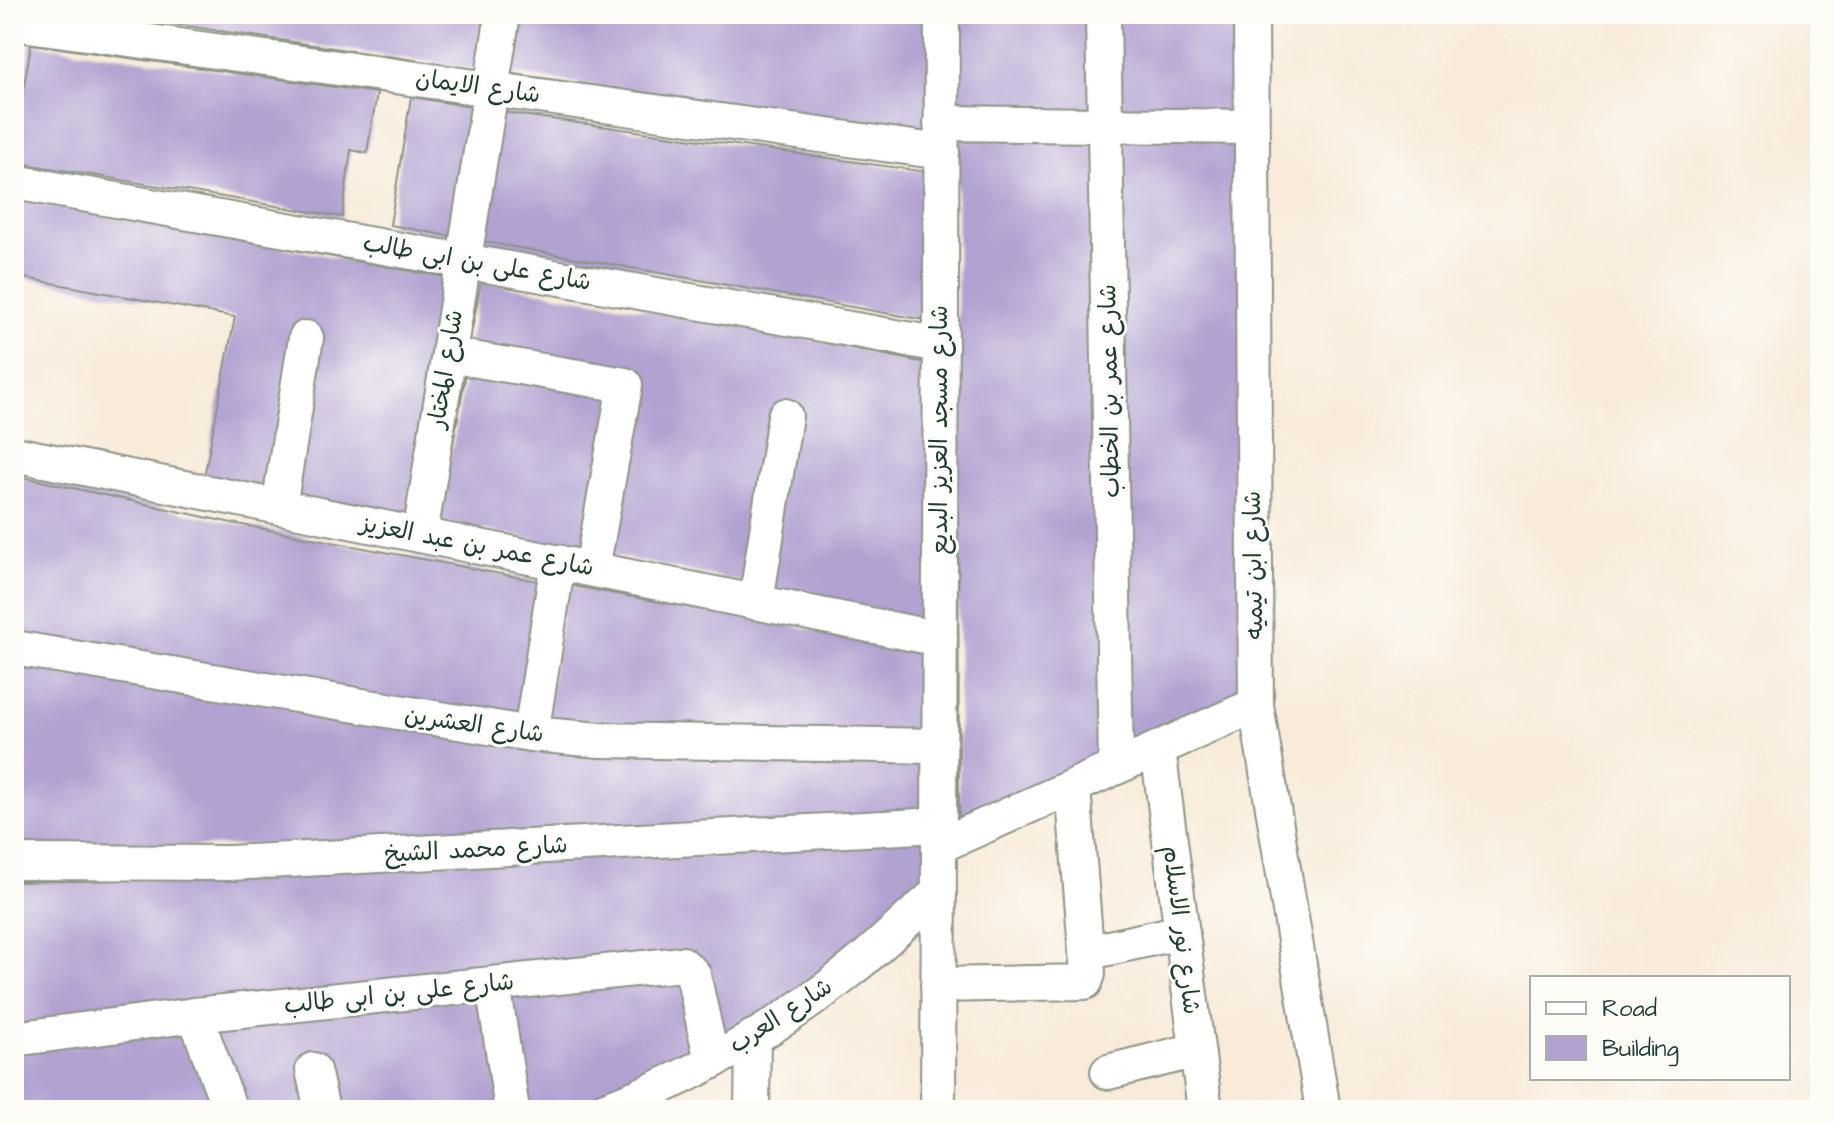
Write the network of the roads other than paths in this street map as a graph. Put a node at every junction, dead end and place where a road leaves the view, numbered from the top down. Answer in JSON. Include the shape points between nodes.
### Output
{"nodes":[{"id":1,"x":503,"y":14,"type":"edge"},
{"id":2,"x":942,"y":14,"type":"edge"},
{"id":3,"x":1103,"y":14,"type":"edge"},
{"id":4,"x":1251,"y":14,"type":"edge"},
{"id":5,"x":14,"y":23,"type":"edge"},
{"id":6,"x":491,"y":88,"type":"junction"},
{"id":7,"x":1105,"y":125,"type":"junction"},
{"id":8,"x":1249,"y":127,"type":"junction"},
{"id":9,"x":942,"y":137,"type":"junction"},
{"id":10,"x":14,"y":182,"type":"edge"},
{"id":11,"x":463,"y":261,"type":"junction"},
{"id":12,"x":306,"y":338,"type":"dead end"},
{"id":13,"x":941,"y":345,"type":"junction"},
{"id":14,"x":449,"y":355,"type":"junction"},
{"id":15,"x":785,"y":416,"type":"dead end"},
{"id":16,"x":14,"y":454,"type":"edge"},
{"id":17,"x":279,"y":507,"type":"junction"},
{"id":18,"x":420,"y":535,"type":"junction"},
{"id":19,"x":558,"y":562,"type":"junction"},
{"id":20,"x":592,"y":569,"type":"junction"},
{"id":21,"x":756,"y":602,"type":"junction"},
{"id":22,"x":940,"y":639,"type":"junction"},
{"id":23,"x":14,"y":648,"type":"edge"},
{"id":24,"x":1256,"y":705,"type":"junction"},
{"id":25,"x":531,"y":734,"type":"junction"},
{"id":26,"x":939,"y":746,"type":"junction"},
{"id":27,"x":1158,"y":749,"type":"junction"},
{"id":28,"x":1116,"y":767,"type":"junction"},
{"id":29,"x":1073,"y":787,"type":"junction"},
{"id":30,"x":939,"y":836,"type":"junction"},
{"id":31,"x":14,"y":862,"type":"edge"},
{"id":32,"x":939,"y":892,"type":"junction"},
{"id":33,"x":1181,"y":932,"type":"junction"},
{"id":34,"x":1086,"y":953,"type":"junction"},
{"id":35,"x":493,"y":984,"type":"junction"},
{"id":36,"x":938,"y":985,"type":"junction"},
{"id":37,"x":195,"y":1015,"type":"junction"},
{"id":38,"x":753,"y":1037,"type":"junction"},
{"id":39,"x":14,"y":1039,"type":"edge"},
{"id":40,"x":1197,"y":1050,"type":"junction"},
{"id":41,"x":712,"y":1061,"type":"junction"},
{"id":42,"x":313,"y":1070,"type":"dead end"},
{"id":43,"x":1108,"y":1072,"type":"dead end"},
{"id":44,"x":606,"y":1109,"type":"edge"},
{"id":45,"x":230,"y":1110,"type":"edge"},
{"id":46,"x":322,"y":1110,"type":"edge"},
{"id":47,"x":512,"y":1110,"type":"edge"},
{"id":48,"x":752,"y":1110,"type":"edge"},
{"id":49,"x":938,"y":1110,"type":"edge"},
{"id":50,"x":1205,"y":1110,"type":"edge"},
{"id":51,"x":1323,"y":1110,"type":"edge"}],
"edges":[{"from":1,"to":6,"type":"street","name":"شارع المختار"},
{"from":2,"to":9,"type":"street","name":"شارع مسجد العزيز البديع"},
{"from":3,"to":7,"type":"street","name":"شارع عمر بن الخطاب"},
{"from":4,"to":8,"type":"street","name":"شارع ابن تيميه"},
{"from":5,"to":6,"type":"street","name":"شارع الايمان"},
{"from":6,"to":9,"type":"street","name":"شارع الايمان"},
{"from":6,"to":11,"type":"street","name":"شارع المختار"},
{"from":7,"to":8,"type":"street","name":"شارع الايمان"},
{"from":7,"to":9,"type":"street","name":"شارع الايمان"},
{"from":7,"to":28,"type":"street","name":"شارع عمر بن الخطاب"},
{"from":8,"to":24,"type":"street","name":"شارع ابن تيميه"},
{"from":9,"to":13,"type":"street","name":"شارع مسجد العزيز البديع"},
{"from":10,"to":11,"type":"street","name":"شارع على بن ابى طالب"},
{"from":11,"to":13,"type":"street","name":"شارع على بن ابى طالب"},
{"from":11,"to":14,"type":"street","name":"شارع المختار"},
{"from":12,"to":17,"type":"street"},
{"from":13,"to":22,"type":"street","name":"شارع مسجد العزيز البديع"},
{"from":14,"to":18,"type":"street","name":"شارع المختار"},
{"from":14,"to":20,"type":"street","via":[[625,385]]},
{"from":15,"to":21,"type":"street"},
{"from":16,"to":17,"type":"street","name":"شارع عمر بن عبد العزيز"},
{"from":17,"to":18,"type":"street","name":"شارع عمر بن عبد العزيز"},
{"from":18,"to":19,"type":"street","name":"شارع عمر بن عبد العزيز"},
{"from":19,"to":20,"type":"street","name":"شارع عمر بن عبد العزيز"},
{"from":19,"to":25,"type":"street"},
{"from":20,"to":21,"type":"street","name":"شارع عمر بن عبد العزيز"},
{"from":21,"to":22,"type":"street","name":"شارع عمر بن عبد العزيز"},
{"from":22,"to":26,"type":"street","name":"شارع مسجد العزيز البديع"},
{"from":23,"to":25,"type":"street","name":"شارع العشرين"},
{"from":24,"to":27,"type":"street"},
{"from":24,"to":51,"type":"street","name":"شارع ابن تيميه"},
{"from":25,"to":26,"type":"street","name":"شارع العشرين"},
{"from":26,"to":30,"type":"street","name":"شارع مسجد العزيز البديع"},
{"from":27,"to":28,"type":"street"},
{"from":27,"to":33,"type":"street","name":"شارع نور الاسلام"},
{"from":28,"to":29,"type":"street"},
{"from":29,"to":30,"type":"street"},
{"from":29,"to":34,"type":"street"},
{"from":30,"to":31,"type":"street","name":"شارع محمد الشيخ","via":[[230,863]]},
{"from":30,"to":32,"type":"street","name":"شارع مسجد العزيز البديع"},
{"from":32,"to":36,"type":"street","name":"شارع مسجد العزيز البديع"},
{"from":32,"to":38,"type":"street","name":"شارع العرب","via":[[850,971]]},
{"from":33,"to":34,"type":"street"},
{"from":33,"to":40,"type":"street","name":"شارع نور الاسلام"},
{"from":34,"to":36,"type":"street","via":[[1087,979],[1081,984]]},
{"from":35,"to":37,"type":"street","name":"شارع على بن ابى طالب"},
{"from":35,"to":41,"type":"street","name":"شارع على بن ابى طالب","via":[[682,964],[693,974]]},
{"from":35,"to":47,"type":"street"},
{"from":36,"to":49,"type":"street","name":"شارع مسجد العزيز البديع"},
{"from":37,"to":39,"type":"street","name":"شارع على بن ابى طالب"},
{"from":37,"to":45,"type":"street"},
{"from":38,"to":41,"type":"street","name":"شارع العرب"},
{"from":38,"to":48,"type":"street"},
{"from":40,"to":43,"type":"street"},
{"from":40,"to":50,"type":"street","name":"شارع نور الاسلام"},
{"from":41,"to":44,"type":"street","name":"شارع العرب"},
{"from":42,"to":46,"type":"street"}]}
